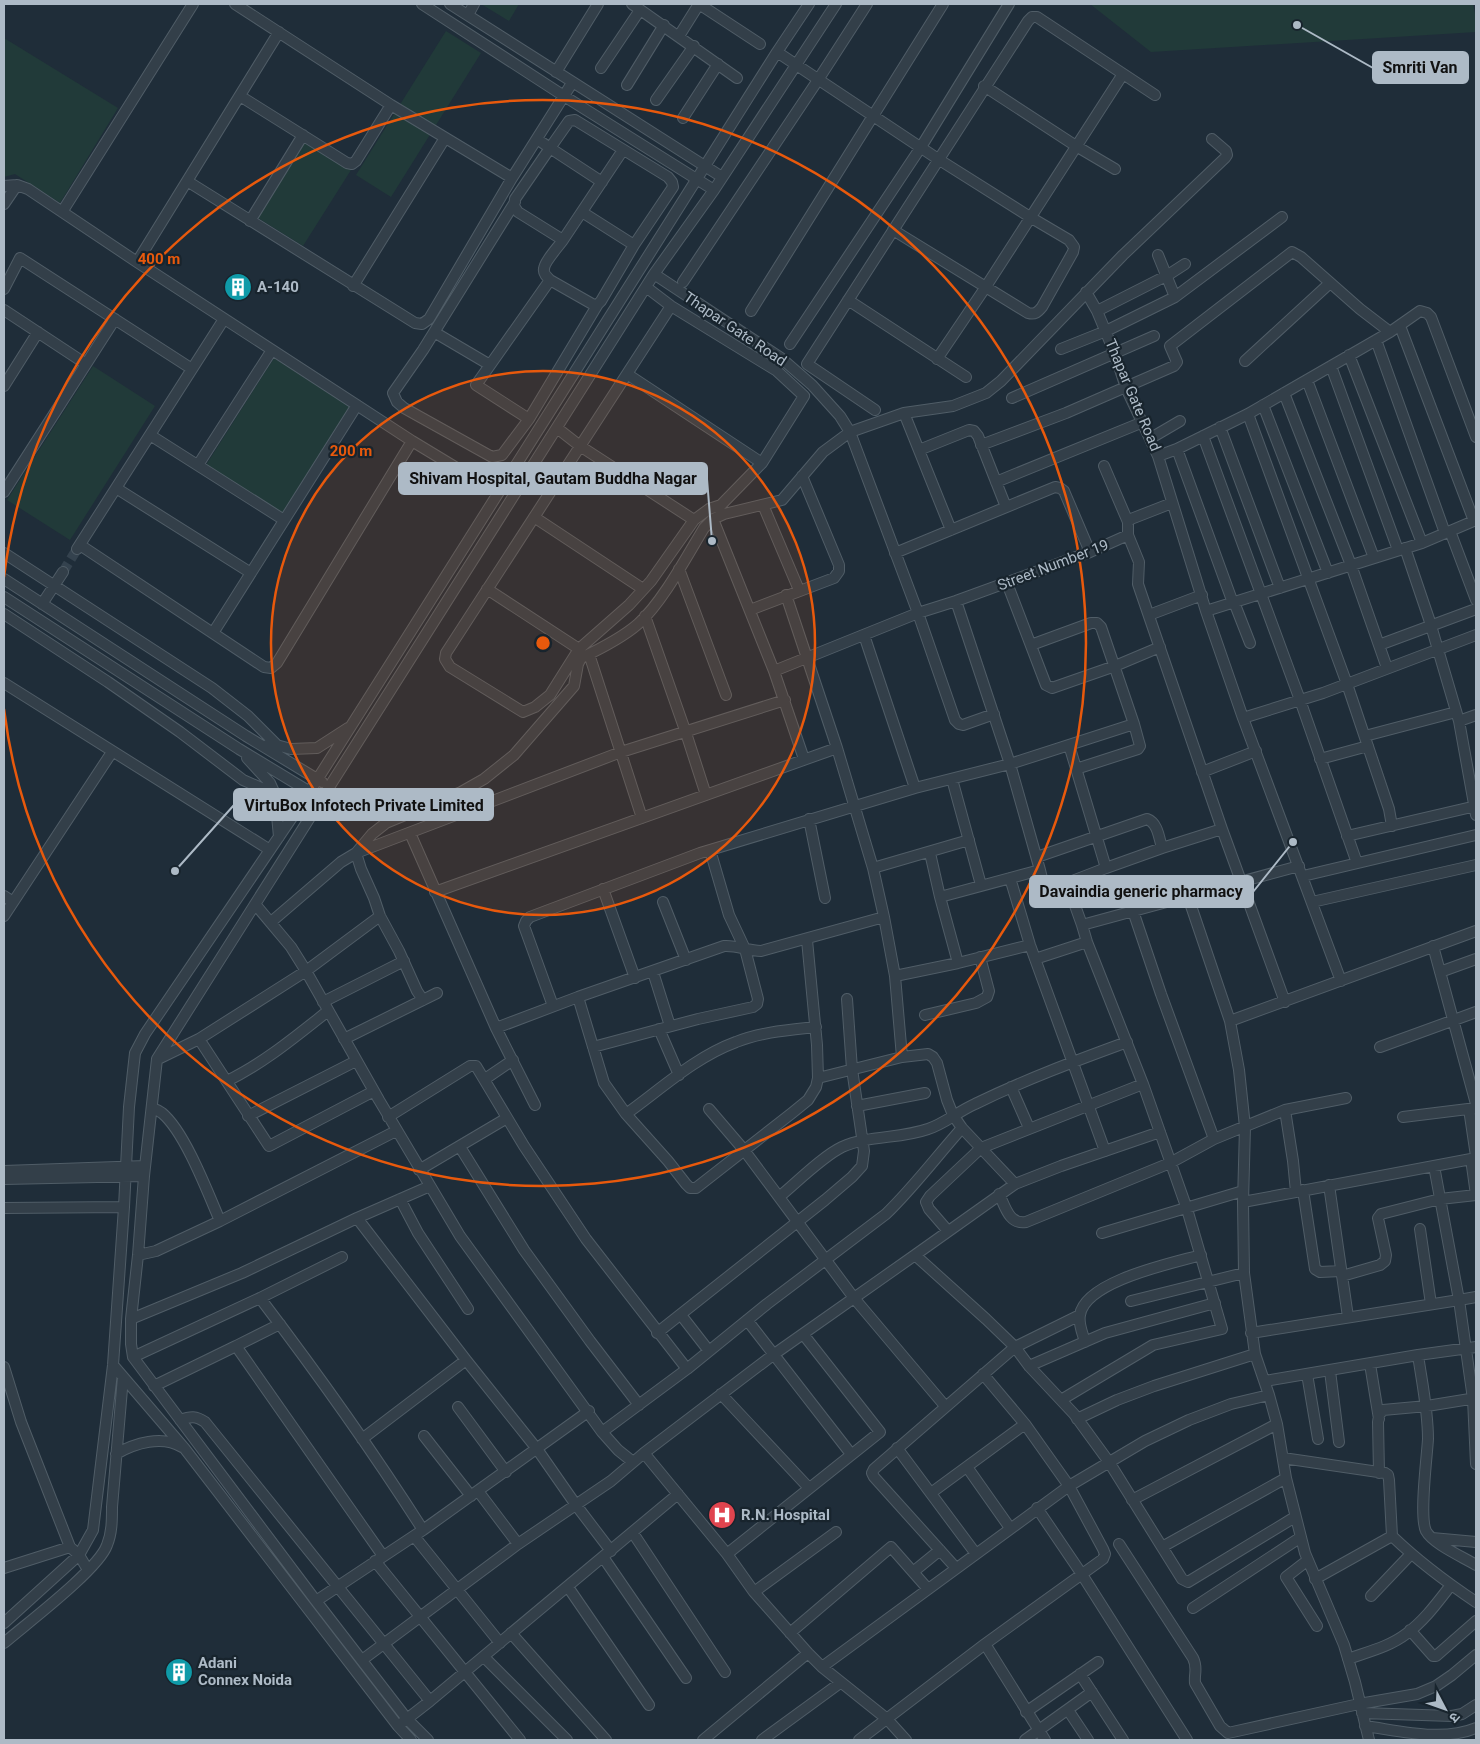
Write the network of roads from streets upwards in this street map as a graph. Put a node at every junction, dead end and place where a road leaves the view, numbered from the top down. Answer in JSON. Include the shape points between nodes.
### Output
{"nodes":[{"id":1,"x":193,"y":4,"type":"edge"},
{"id":2,"x":235,"y":4,"type":"edge"},
{"id":3,"x":422,"y":4,"type":"edge"},
{"id":4,"x":450,"y":4,"type":"edge"},
{"id":5,"x":474,"y":4,"type":"edge"},
{"id":6,"x":598,"y":4,"type":"edge"},
{"id":7,"x":699,"y":4,"type":"edge"},
{"id":8,"x":809,"y":4,"type":"edge"},
{"id":9,"x":836,"y":4,"type":"edge"},
{"id":10,"x":867,"y":4,"type":"edge"},
{"id":11,"x":943,"y":4,"type":"edge"},
{"id":12,"x":1009,"y":4,"type":"edge"},
{"id":13,"x":636,"y":7,"type":"edge"},
{"id":14,"x":468,"y":15,"type":"junction"},
{"id":15,"x":664,"y":25,"type":"junction"},
{"id":16,"x":279,"y":32,"type":"junction"},
{"id":17,"x":679,"y":36,"type":"junction"},
{"id":18,"x":760,"y":44,"type":"dead end"},
{"id":19,"x":694,"y":46,"type":"junction"},
{"id":20,"x":777,"y":52,"type":"junction"},
{"id":21,"x":718,"y":64,"type":"junction"},
{"id":22,"x":796,"y":64,"type":"junction"},
{"id":23,"x":601,"y":68,"type":"dead end"},
{"id":24,"x":556,"y":72,"type":"junction"},
{"id":25,"x":1123,"y":74,"type":"junction"},
{"id":26,"x":737,"y":78,"type":"dead end"},
{"id":27,"x":818,"y":80,"type":"junction"},
{"id":28,"x":572,"y":83,"type":"junction"},
{"id":29,"x":627,"y":85,"type":"dead end"},
{"id":30,"x":984,"y":86,"type":"junction"},
{"id":31,"x":1155,"y":95,"type":"dead end"},
{"id":32,"x":240,"y":96,"type":"junction"},
{"id":33,"x":564,"y":96,"type":"junction"},
{"id":34,"x":656,"y":100,"type":"dead end"},
{"id":35,"x":390,"y":105,"type":"junction"},
{"id":36,"x":873,"y":117,"type":"junction"},
{"id":37,"x":683,"y":118,"type":"dead end"},
{"id":38,"x":303,"y":135,"type":"junction"},
{"id":39,"x":445,"y":138,"type":"junction"},
{"id":40,"x":1212,"y":139,"type":"dead end"},
{"id":41,"x":537,"y":140,"type":"junction"},
{"id":42,"x":1076,"y":146,"type":"junction"},
{"id":43,"x":921,"y":147,"type":"junction"},
{"id":44,"x":550,"y":148,"type":"junction"},
{"id":45,"x":623,"y":150,"type":"junction"},
{"id":46,"x":938,"y":159,"type":"junction"},
{"id":47,"x":705,"y":165,"type":"junction"},
{"id":48,"x":1115,"y":169,"type":"dead end"},
{"id":49,"x":722,"y":176,"type":"junction"},
{"id":50,"x":512,"y":178,"type":"junction"},
{"id":51,"x":697,"y":178,"type":"junction"},
{"id":52,"x":187,"y":181,"type":"junction"},
{"id":53,"x":602,"y":182,"type":"junction"},
{"id":54,"x":17,"y":185,"type":"junction"},
{"id":55,"x":4,"y":186,"type":"edge"},
{"id":56,"x":714,"y":190,"type":"junction"},
{"id":57,"x":515,"y":202,"type":"junction"},
{"id":58,"x":4,"y":204,"type":"edge"},
{"id":59,"x":62,"y":212,"type":"junction"},
{"id":60,"x":582,"y":212,"type":"junction"},
{"id":61,"x":1282,"y":216,"type":"dead end"},
{"id":62,"x":1030,"y":217,"type":"junction"},
{"id":63,"x":250,"y":221,"type":"junction"},
{"id":64,"x":893,"y":230,"type":"junction"},
{"id":65,"x":563,"y":240,"type":"junction"},
{"id":66,"x":634,"y":245,"type":"junction"},
{"id":67,"x":1158,"y":255,"type":"dead end"},
{"id":68,"x":137,"y":262,"type":"junction"},
{"id":69,"x":1185,"y":264,"type":"dead end"},
{"id":70,"x":654,"y":274,"type":"junction"},
{"id":71,"x":1168,"y":276,"type":"junction"},
{"id":72,"x":550,"y":280,"type":"junction"},
{"id":73,"x":683,"y":282,"type":"dead end"},
{"id":74,"x":1330,"y":283,"type":"junction"},
{"id":75,"x":353,"y":286,"type":"junction"},
{"id":76,"x":646,"y":287,"type":"junction"},
{"id":77,"x":986,"y":288,"type":"junction"},
{"id":78,"x":4,"y":289,"type":"edge"},
{"id":79,"x":1086,"y":292,"type":"junction"},
{"id":80,"x":1175,"y":297,"type":"junction"},
{"id":81,"x":848,"y":300,"type":"junction"},
{"id":82,"x":598,"y":304,"type":"junction"},
{"id":83,"x":671,"y":306,"type":"junction"},
{"id":84,"x":4,"y":310,"type":"edge"},
{"id":85,"x":751,"y":311,"type":"dead end"},
{"id":86,"x":1097,"y":311,"type":"junction"},
{"id":87,"x":115,"y":319,"type":"junction"},
{"id":88,"x":224,"y":319,"type":"junction"},
{"id":89,"x":1400,"y":326,"type":"junction"},
{"id":90,"x":1106,"y":331,"type":"junction"},
{"id":91,"x":38,"y":332,"type":"junction"},
{"id":92,"x":434,"y":332,"type":"junction"},
{"id":93,"x":1390,"y":332,"type":"junction"},
{"id":94,"x":1154,"y":336,"type":"dead end"},
{"id":95,"x":1376,"y":340,"type":"junction"},
{"id":96,"x":790,"y":344,"type":"dead end"},
{"id":97,"x":1061,"y":349,"type":"dead end"},
{"id":98,"x":272,"y":350,"type":"junction"},
{"id":99,"x":1115,"y":354,"type":"junction"},
{"id":100,"x":1349,"y":355,"type":"junction"},
{"id":101,"x":938,"y":359,"type":"junction"},
{"id":102,"x":1245,"y":361,"type":"dead end"},
{"id":103,"x":86,"y":364,"type":"junction"},
{"id":104,"x":490,"y":365,"type":"junction"},
{"id":105,"x":1331,"y":366,"type":"junction"},
{"id":106,"x":192,"y":369,"type":"junction"},
{"id":107,"x":626,"y":374,"type":"junction"},
{"id":108,"x":966,"y":377,"type":"dead end"},
{"id":109,"x":1306,"y":380,"type":"junction"},
{"id":110,"x":4,"y":386,"type":"edge"},
{"id":111,"x":1126,"y":388,"type":"junction"},
{"id":112,"x":1284,"y":393,"type":"junction"},
{"id":113,"x":1012,"y":398,"type":"dead end"},
{"id":114,"x":357,"y":405,"type":"junction"},
{"id":115,"x":1263,"y":405,"type":"junction"},
{"id":116,"x":875,"y":410,"type":"dead end"},
{"id":117,"x":904,"y":414,"type":"junction"},
{"id":118,"x":1248,"y":414,"type":"junction"},
{"id":119,"x":529,"y":419,"type":"junction"},
{"id":120,"x":1180,"y":421,"type":"dead end"},
{"id":121,"x":1143,"y":422,"type":"junction"},
{"id":122,"x":1220,"y":427,"type":"junction"},
{"id":123,"x":556,"y":428,"type":"junction"},
{"id":124,"x":850,"y":432,"type":"junction"},
{"id":125,"x":150,"y":435,"type":"junction"},
{"id":126,"x":1203,"y":436,"type":"junction"},
{"id":127,"x":1476,"y":437,"type":"edge"},
{"id":128,"x":1151,"y":438,"type":"junction"},
{"id":129,"x":412,"y":441,"type":"junction"},
{"id":130,"x":982,"y":445,"type":"junction"},
{"id":131,"x":580,"y":446,"type":"junction"},
{"id":132,"x":1177,"y":449,"type":"junction"},
{"id":133,"x":919,"y":450,"type":"junction"},
{"id":134,"x":1158,"y":456,"type":"junction"},
{"id":135,"x":762,"y":463,"type":"junction"},
{"id":136,"x":198,"y":466,"type":"junction"},
{"id":137,"x":1104,"y":466,"type":"dead end"},
{"id":138,"x":511,"y":473,"type":"junction"},
{"id":139,"x":802,"y":476,"type":"junction"},
{"id":140,"x":523,"y":481,"type":"junction"},
{"id":141,"x":996,"y":482,"type":"junction"},
{"id":142,"x":116,"y":488,"type":"junction"},
{"id":143,"x":4,"y":492,"type":"edge"},
{"id":144,"x":498,"y":493,"type":"junction"},
{"id":145,"x":1172,"y":502,"type":"junction"},
{"id":146,"x":763,"y":505,"type":"junction"},
{"id":147,"x":1006,"y":507,"type":"junction"},
{"id":148,"x":534,"y":517,"type":"junction"},
{"id":149,"x":713,"y":519,"type":"junction"},
{"id":150,"x":284,"y":520,"type":"junction"},
{"id":151,"x":694,"y":520,"type":"junction"},
{"id":152,"x":1475,"y":520,"type":"edge"},
{"id":153,"x":1128,"y":522,"type":"junction"},
{"id":154,"x":951,"y":530,"type":"junction"},
{"id":155,"x":1447,"y":532,"type":"junction"},
{"id":156,"x":1128,"y":535,"type":"junction"},
{"id":157,"x":1422,"y":543,"type":"junction"},
{"id":158,"x":1402,"y":549,"type":"junction"},
{"id":159,"x":4,"y":552,"type":"edge"},
{"id":160,"x":1090,"y":552,"type":"junction"},
{"id":161,"x":895,"y":553,"type":"junction"},
{"id":162,"x":1374,"y":558,"type":"junction"},
{"id":163,"x":1351,"y":565,"type":"junction"},
{"id":164,"x":679,"y":569,"type":"junction"},
{"id":165,"x":63,"y":572,"type":"tunnel mouth"},
{"id":166,"x":251,"y":573,"type":"junction"},
{"id":167,"x":1328,"y":573,"type":"junction"},
{"id":168,"x":1308,"y":578,"type":"junction"},
{"id":169,"x":4,"y":579,"type":"edge"},
{"id":170,"x":1007,"y":583,"type":"junction"},
{"id":171,"x":54,"y":585,"type":"junction"},
{"id":172,"x":1280,"y":588,"type":"junction"},
{"id":173,"x":487,"y":589,"type":"junction"},
{"id":174,"x":643,"y":589,"type":"junction"},
{"id":175,"x":799,"y":590,"type":"junction"},
{"id":176,"x":1260,"y":595,"type":"junction"},
{"id":177,"x":786,"y":596,"type":"junction"},
{"id":178,"x":1202,"y":596,"type":"junction"},
{"id":179,"x":4,"y":597,"type":"edge"},
{"id":180,"x":1476,"y":600,"type":"edge"},
{"id":181,"x":956,"y":601,"type":"junction"},
{"id":182,"x":1234,"y":602,"type":"junction"},
{"id":183,"x":42,"y":604,"type":"junction"},
{"id":184,"x":1476,"y":609,"type":"edge"},
{"id":185,"x":750,"y":610,"type":"junction"},
{"id":186,"x":1206,"y":611,"type":"junction"},
{"id":187,"x":918,"y":613,"type":"junction"},
{"id":188,"x":4,"y":614,"type":"edge"},
{"id":189,"x":1149,"y":615,"type":"junction"},
{"id":190,"x":645,"y":616,"type":"junction"},
{"id":191,"x":1432,"y":626,"type":"junction"},
{"id":192,"x":213,"y":633,"type":"junction"},
{"id":193,"x":864,"y":635,"type":"junction"},
{"id":194,"x":1476,"y":635,"type":"edge"},
{"id":195,"x":1250,"y":643,"type":"dead end"},
{"id":196,"x":1031,"y":645,"type":"junction"},
{"id":197,"x":1379,"y":646,"type":"junction"},
{"id":198,"x":1160,"y":647,"type":"junction"},
{"id":199,"x":1439,"y":651,"type":"junction"},
{"id":200,"x":584,"y":652,"type":"junction"},
{"id":201,"x":808,"y":658,"type":"junction"},
{"id":202,"x":1115,"y":666,"type":"junction"},
{"id":203,"x":1387,"y":668,"type":"junction"},
{"id":204,"x":774,"y":671,"type":"junction"},
{"id":205,"x":4,"y":683,"type":"edge"},
{"id":206,"x":1347,"y":684,"type":"junction"},
{"id":207,"x":726,"y":695,"type":"dead end"},
{"id":208,"x":785,"y":700,"type":"junction"},
{"id":209,"x":1300,"y":700,"type":"junction"},
{"id":210,"x":994,"y":714,"type":"junction"},
{"id":211,"x":1476,"y":715,"type":"edge"},
{"id":212,"x":1457,"y":716,"type":"junction"},
{"id":213,"x":1243,"y":718,"type":"junction"},
{"id":214,"x":1134,"y":724,"type":"junction"},
{"id":215,"x":351,"y":726,"type":"junction"},
{"id":216,"x":686,"y":733,"type":"junction"},
{"id":217,"x":246,"y":736,"type":"junction"},
{"id":218,"x":1367,"y":741,"type":"junction"},
{"id":219,"x":276,"y":744,"type":"junction"},
{"id":220,"x":1069,"y":745,"type":"junction"},
{"id":221,"x":837,"y":748,"type":"junction"},
{"id":222,"x":239,"y":749,"type":"junction"},
{"id":223,"x":1256,"y":751,"type":"junction"},
{"id":224,"x":112,"y":752,"type":"junction"},
{"id":225,"x":621,"y":752,"type":"junction"},
{"id":226,"x":804,"y":759,"type":"junction"},
{"id":227,"x":1320,"y":759,"type":"junction"},
{"id":228,"x":1010,"y":764,"type":"junction"},
{"id":229,"x":1076,"y":769,"type":"junction"},
{"id":230,"x":1202,"y":772,"type":"junction"},
{"id":231,"x":318,"y":779,"type":"junction"},
{"id":232,"x":952,"y":779,"type":"junction"},
{"id":233,"x":329,"y":786,"type":"junction"},
{"id":234,"x":915,"y":788,"type":"junction"},
{"id":235,"x":310,"y":791,"type":"junction"},
{"id":236,"x":275,"y":794,"type":"junction"},
{"id":237,"x":706,"y":795,"type":"junction"},
{"id":238,"x":321,"y":798,"type":"junction"},
{"id":239,"x":854,"y":806,"type":"junction"},
{"id":240,"x":1476,"y":809,"type":"edge"},
{"id":241,"x":642,"y":818,"type":"junction"},
{"id":242,"x":809,"y":819,"type":"junction"},
{"id":243,"x":1392,"y":826,"type":"junction"},
{"id":244,"x":1222,"y":829,"type":"junction"},
{"id":245,"x":410,"y":834,"type":"junction"},
{"id":246,"x":1476,"y":835,"type":"edge"},
{"id":247,"x":1347,"y":836,"type":"junction"},
{"id":248,"x":279,"y":837,"type":"junction"},
{"id":249,"x":1097,"y":837,"type":"junction"},
{"id":250,"x":969,"y":840,"type":"junction"},
{"id":251,"x":1162,"y":848,"type":"junction"},
{"id":252,"x":270,"y":850,"type":"junction"},
{"id":253,"x":710,"y":850,"type":"junction"},
{"id":254,"x":930,"y":852,"type":"junction"},
{"id":255,"x":356,"y":853,"type":"junction"},
{"id":256,"x":1037,"y":857,"type":"junction"},
{"id":257,"x":1357,"y":863,"type":"junction"},
{"id":258,"x":1476,"y":864,"type":"edge"},
{"id":259,"x":1299,"y":866,"type":"junction"},
{"id":260,"x":873,"y":868,"type":"junction"},
{"id":261,"x":1106,"y":868,"type":"junction"},
{"id":262,"x":1040,"y":870,"type":"junction"},
{"id":263,"x":1303,"y":876,"type":"junction"},
{"id":264,"x":1010,"y":878,"type":"junction"},
{"id":265,"x":1243,"y":882,"type":"junction"},
{"id":266,"x":1067,"y":883,"type":"junction"},
{"id":267,"x":981,"y":885,"type":"junction"},
{"id":268,"x":603,"y":889,"type":"junction"},
{"id":269,"x":435,"y":892,"type":"junction"},
{"id":270,"x":4,"y":896,"type":"edge"},
{"id":271,"x":940,"y":897,"type":"junction"},
{"id":272,"x":1188,"y":897,"type":"junction"},
{"id":273,"x":825,"y":898,"type":"dead end"},
{"id":274,"x":13,"y":902,"type":"junction"},
{"id":275,"x":663,"y":902,"type":"dead end"},
{"id":276,"x":1312,"y":902,"type":"junction"},
{"id":277,"x":255,"y":904,"type":"junction"},
{"id":278,"x":1133,"y":911,"type":"junction"},
{"id":279,"x":4,"y":916,"type":"edge"},
{"id":280,"x":380,"y":916,"type":"junction"},
{"id":281,"x":884,"y":917,"type":"junction"},
{"id":282,"x":271,"y":922,"type":"junction"},
{"id":283,"x":1082,"y":926,"type":"junction"},
{"id":284,"x":1476,"y":931,"type":"edge"},
{"id":285,"x":807,"y":940,"type":"junction"},
{"id":286,"x":1087,"y":942,"type":"junction"},
{"id":287,"x":1030,"y":945,"type":"junction"},
{"id":288,"x":1433,"y":946,"type":"junction"},
{"id":289,"x":745,"y":949,"type":"junction"},
{"id":290,"x":980,"y":957,"type":"junction"},
{"id":291,"x":1035,"y":959,"type":"junction"},
{"id":292,"x":1476,"y":959,"type":"edge"},
{"id":293,"x":686,"y":960,"type":"junction"},
{"id":294,"x":404,"y":961,"type":"junction"},
{"id":295,"x":958,"y":963,"type":"junction"},
{"id":296,"x":306,"y":971,"type":"junction"},
{"id":297,"x":653,"y":972,"type":"junction"},
{"id":298,"x":1440,"y":972,"type":"junction"},
{"id":299,"x":895,"y":976,"type":"junction"},
{"id":300,"x":635,"y":978,"type":"junction"},
{"id":301,"x":1341,"y":981,"type":"junction"},
{"id":302,"x":437,"y":993,"type":"dead end"},
{"id":303,"x":578,"y":997,"type":"junction"},
{"id":304,"x":847,"y":999,"type":"dead end"},
{"id":305,"x":423,"y":1000,"type":"junction"},
{"id":306,"x":323,"y":1002,"type":"junction"},
{"id":307,"x":1285,"y":1002,"type":"junction"},
{"id":308,"x":553,"y":1006,"type":"junction"},
{"id":309,"x":328,"y":1011,"type":"junction"},
{"id":310,"x":1476,"y":1012,"type":"edge"},
{"id":311,"x":925,"y":1015,"type":"dead end"},
{"id":312,"x":1230,"y":1021,"type":"junction"},
{"id":313,"x":1454,"y":1021,"type":"junction"},
{"id":314,"x":670,"y":1026,"type":"junction"},
{"id":315,"x":816,"y":1027,"type":"junction"},
{"id":316,"x":496,"y":1028,"type":"junction"},
{"id":317,"x":659,"y":1029,"type":"junction"},
{"id":318,"x":198,"y":1039,"type":"junction"},
{"id":319,"x":344,"y":1039,"type":"junction"},
{"id":320,"x":1127,"y":1042,"type":"junction"},
{"id":321,"x":593,"y":1047,"type":"junction"},
{"id":322,"x":1380,"y":1047,"type":"dead end"},
{"id":323,"x":902,"y":1057,"type":"junction"},
{"id":324,"x":157,"y":1059,"type":"junction"},
{"id":325,"x":513,"y":1060,"type":"junction"},
{"id":326,"x":356,"y":1061,"type":"junction"},
{"id":327,"x":1073,"y":1062,"type":"junction"},
{"id":328,"x":852,"y":1069,"type":"junction"},
{"id":329,"x":679,"y":1074,"type":"junction"},
{"id":330,"x":818,"y":1078,"type":"junction"},
{"id":331,"x":485,"y":1079,"type":"junction"},
{"id":332,"x":227,"y":1081,"type":"junction"},
{"id":333,"x":1143,"y":1084,"type":"junction"},
{"id":334,"x":1012,"y":1087,"type":"junction"},
{"id":335,"x":374,"y":1092,"type":"junction"},
{"id":336,"x":925,"y":1093,"type":"dead end"},
{"id":337,"x":1346,"y":1098,"type":"dead end"},
{"id":338,"x":535,"y":1105,"type":"dead end"},
{"id":339,"x":857,"y":1106,"type":"junction"},
{"id":340,"x":1088,"y":1106,"type":"junction"},
{"id":341,"x":1474,"y":1107,"type":"edge"},
{"id":342,"x":152,"y":1108,"type":"junction"},
{"id":343,"x":709,"y":1109,"type":"dead end"},
{"id":344,"x":1285,"y":1110,"type":"junction"},
{"id":345,"x":626,"y":1114,"type":"junction"},
{"id":346,"x":953,"y":1115,"type":"junction"},
{"id":347,"x":248,"y":1116,"type":"junction"},
{"id":348,"x":388,"y":1117,"type":"junction"},
{"id":349,"x":1403,"y":1117,"type":"dead end"},
{"id":350,"x":507,"y":1118,"type":"junction"},
{"id":351,"x":1245,"y":1126,"type":"junction"},
{"id":352,"x":962,"y":1128,"type":"junction"},
{"id":353,"x":1028,"y":1128,"type":"junction"},
{"id":354,"x":396,"y":1131,"type":"junction"},
{"id":355,"x":1160,"y":1132,"type":"junction"},
{"id":356,"x":1214,"y":1139,"type":"junction"},
{"id":357,"x":862,"y":1141,"type":"junction"},
{"id":358,"x":460,"y":1147,"type":"junction"},
{"id":359,"x":981,"y":1148,"type":"junction"},
{"id":360,"x":744,"y":1150,"type":"junction"},
{"id":361,"x":1105,"y":1151,"type":"junction"},
{"id":362,"x":1474,"y":1158,"type":"edge"},
{"id":363,"x":1170,"y":1163,"type":"junction"},
{"id":364,"x":1434,"y":1166,"type":"junction"},
{"id":365,"x":419,"y":1170,"type":"junction"},
{"id":366,"x":4,"y":1171,"type":"edge"},
{"id":367,"x":145,"y":1171,"type":"junction"},
{"id":368,"x":126,"y":1172,"type":"junction"},
{"id":369,"x":4,"y":1180,"type":"edge"},
{"id":370,"x":1015,"y":1184,"type":"junction"},
{"id":371,"x":1329,"y":1185,"type":"junction"},
{"id":372,"x":430,"y":1186,"type":"junction"},
{"id":373,"x":1300,"y":1191,"type":"junction"},
{"id":374,"x":999,"y":1194,"type":"junction"},
{"id":375,"x":1476,"y":1195,"type":"edge"},
{"id":376,"x":1243,"y":1196,"type":"junction"},
{"id":377,"x":779,"y":1197,"type":"junction"},
{"id":378,"x":400,"y":1199,"type":"junction"},
{"id":379,"x":1440,"y":1199,"type":"junction"},
{"id":380,"x":124,"y":1207,"type":"junction"},
{"id":381,"x":4,"y":1208,"type":"edge"},
{"id":382,"x":1187,"y":1208,"type":"junction"},
{"id":383,"x":357,"y":1218,"type":"junction"},
{"id":384,"x":220,"y":1221,"type":"junction"},
{"id":385,"x":797,"y":1222,"type":"junction"},
{"id":386,"x":1420,"y":1229,"type":"dead end"},
{"id":387,"x":948,"y":1231,"type":"junction"},
{"id":388,"x":1102,"y":1233,"type":"dead end"},
{"id":389,"x":138,"y":1255,"type":"junction"},
{"id":390,"x":915,"y":1255,"type":"junction"},
{"id":391,"x":1201,"y":1255,"type":"junction"},
{"id":392,"x":342,"y":1257,"type":"dead end"},
{"id":393,"x":826,"y":1259,"type":"junction"},
{"id":394,"x":1244,"y":1272,"type":"junction"},
{"id":395,"x":1342,"y":1273,"type":"junction"},
{"id":396,"x":1209,"y":1282,"type":"junction"},
{"id":397,"x":1476,"y":1297,"type":"edge"},
{"id":398,"x":260,"y":1298,"type":"junction"},
{"id":399,"x":854,"y":1298,"type":"junction"},
{"id":400,"x":1459,"y":1300,"type":"junction"},
{"id":401,"x":1131,"y":1301,"type":"dead end"},
{"id":402,"x":1215,"y":1303,"type":"junction"},
{"id":403,"x":1431,"y":1304,"type":"junction"},
{"id":404,"x":468,"y":1309,"type":"dead end"},
{"id":405,"x":682,"y":1315,"type":"junction"},
{"id":406,"x":1080,"y":1315,"type":"junction"},
{"id":407,"x":1348,"y":1317,"type":"junction"},
{"id":408,"x":131,"y":1320,"type":"junction"},
{"id":409,"x":747,"y":1320,"type":"junction"},
{"id":410,"x":280,"y":1324,"type":"junction"},
{"id":411,"x":657,"y":1333,"type":"junction"},
{"id":412,"x":1251,"y":1333,"type":"junction"},
{"id":413,"x":803,"y":1334,"type":"junction"},
{"id":414,"x":1085,"y":1342,"type":"junction"},
{"id":415,"x":236,"y":1346,"type":"junction"},
{"id":416,"x":1015,"y":1347,"type":"junction"},
{"id":417,"x":1471,"y":1347,"type":"edge"},
{"id":418,"x":709,"y":1351,"type":"junction"},
{"id":419,"x":1255,"y":1354,"type":"junction"},
{"id":420,"x":773,"y":1355,"type":"junction"},
{"id":421,"x":1418,"y":1355,"type":"junction"},
{"id":422,"x":133,"y":1357,"type":"junction"},
{"id":423,"x":466,"y":1360,"type":"junction"},
{"id":424,"x":113,"y":1364,"type":"junction"},
{"id":425,"x":1370,"y":1364,"type":"junction"},
{"id":426,"x":1030,"y":1366,"type":"junction"},
{"id":427,"x":4,"y":1367,"type":"edge"},
{"id":428,"x":687,"y":1369,"type":"junction"},
{"id":429,"x":1330,"y":1371,"type":"junction"},
{"id":430,"x":984,"y":1374,"type":"junction"},
{"id":431,"x":1307,"y":1374,"type":"junction"},
{"id":432,"x":123,"y":1377,"type":"junction"},
{"id":433,"x":1265,"y":1381,"type":"junction"},
{"id":434,"x":154,"y":1386,"type":"junction"},
{"id":435,"x":721,"y":1394,"type":"junction"},
{"id":436,"x":1270,"y":1395,"type":"junction"},
{"id":437,"x":1474,"y":1399,"type":"edge"},
{"id":438,"x":1060,"y":1400,"type":"junction"},
{"id":439,"x":639,"y":1405,"type":"junction"},
{"id":440,"x":945,"y":1406,"type":"junction"},
{"id":441,"x":1427,"y":1406,"type":"junction"},
{"id":442,"x":458,"y":1407,"type":"dead end"},
{"id":443,"x":589,"y":1411,"type":"junction"},
{"id":444,"x":1077,"y":1419,"type":"junction"},
{"id":445,"x":1378,"y":1419,"type":"junction"},
{"id":446,"x":180,"y":1420,"type":"junction"},
{"id":447,"x":1025,"y":1424,"type":"junction"},
{"id":448,"x":1277,"y":1424,"type":"junction"},
{"id":449,"x":602,"y":1432,"type":"junction"},
{"id":450,"x":424,"y":1436,"type":"dead end"},
{"id":451,"x":362,"y":1439,"type":"junction"},
{"id":452,"x":1318,"y":1440,"type":"dead end"},
{"id":453,"x":1339,"y":1442,"type":"dead end"},
{"id":454,"x":897,"y":1448,"type":"junction"},
{"id":455,"x":184,"y":1449,"type":"junction"},
{"id":456,"x":537,"y":1449,"type":"junction"},
{"id":457,"x":116,"y":1454,"type":"junction"},
{"id":458,"x":644,"y":1454,"type":"junction"},
{"id":459,"x":851,"y":1454,"type":"junction"},
{"id":460,"x":1283,"y":1458,"type":"junction"},
{"id":461,"x":632,"y":1462,"type":"junction"},
{"id":462,"x":1109,"y":1462,"type":"junction"},
{"id":463,"x":1476,"y":1464,"type":"edge"},
{"id":464,"x":968,"y":1467,"type":"junction"},
{"id":465,"x":506,"y":1472,"type":"junction"},
{"id":466,"x":1379,"y":1473,"type":"junction"},
{"id":467,"x":1286,"y":1478,"type":"junction"},
{"id":468,"x":1069,"y":1486,"type":"junction"},
{"id":469,"x":809,"y":1488,"type":"junction"},
{"id":470,"x":930,"y":1493,"type":"junction"},
{"id":471,"x":474,"y":1494,"type":"junction"},
{"id":472,"x":678,"y":1494,"type":"junction"},
{"id":473,"x":1132,"y":1500,"type":"junction"},
{"id":474,"x":576,"y":1505,"type":"junction"},
{"id":475,"x":1037,"y":1508,"type":"junction"},
{"id":476,"x":1296,"y":1517,"type":"junction"},
{"id":477,"x":1010,"y":1528,"type":"junction"},
{"id":478,"x":836,"y":1532,"type":"dead end"},
{"id":479,"x":418,"y":1533,"type":"junction"},
{"id":480,"x":633,"y":1533,"type":"junction"},
{"id":481,"x":1392,"y":1536,"type":"junction"},
{"id":482,"x":1301,"y":1537,"type":"junction"},
{"id":483,"x":1430,"y":1538,"type":"junction"},
{"id":484,"x":1476,"y":1542,"type":"edge"},
{"id":485,"x":518,"y":1544,"type":"junction"},
{"id":486,"x":1119,"y":1544,"type":"dead end"},
{"id":487,"x":70,"y":1547,"type":"junction"},
{"id":488,"x":1162,"y":1547,"type":"junction"},
{"id":489,"x":940,"y":1550,"type":"junction"},
{"id":490,"x":607,"y":1554,"type":"junction"},
{"id":491,"x":727,"y":1554,"type":"junction"},
{"id":492,"x":976,"y":1554,"type":"junction"},
{"id":493,"x":1411,"y":1554,"type":"junction"},
{"id":494,"x":79,"y":1555,"type":"junction"},
{"id":495,"x":379,"y":1559,"type":"junction"},
{"id":496,"x":1308,"y":1560,"type":"junction"},
{"id":497,"x":1476,"y":1565,"type":"edge"},
{"id":498,"x":4,"y":1568,"type":"edge"},
{"id":499,"x":956,"y":1568,"type":"junction"},
{"id":500,"x":88,"y":1570,"type":"junction"},
{"id":501,"x":913,"y":1572,"type":"junction"},
{"id":502,"x":1081,"y":1573,"type":"junction"},
{"id":503,"x":1315,"y":1579,"type":"junction"},
{"id":504,"x":1451,"y":1585,"type":"junction"},
{"id":505,"x":337,"y":1587,"type":"junction"},
{"id":506,"x":568,"y":1587,"type":"junction"},
{"id":507,"x":928,"y":1589,"type":"junction"},
{"id":508,"x":456,"y":1590,"type":"junction"},
{"id":509,"x":754,"y":1592,"type":"junction"},
{"id":510,"x":1371,"y":1596,"type":"dead end"},
{"id":511,"x":316,"y":1601,"type":"junction"},
{"id":512,"x":1476,"y":1602,"type":"edge"},
{"id":513,"x":1193,"y":1608,"type":"dead end"},
{"id":514,"x":420,"y":1618,"type":"junction"},
{"id":515,"x":1476,"y":1621,"type":"edge"},
{"id":516,"x":4,"y":1623,"type":"edge"},
{"id":517,"x":1318,"y":1626,"type":"dead end"},
{"id":518,"x":1410,"y":1630,"type":"junction"},
{"id":519,"x":511,"y":1633,"type":"junction"},
{"id":520,"x":790,"y":1633,"type":"junction"},
{"id":521,"x":4,"y":1643,"type":"edge"},
{"id":522,"x":500,"y":1644,"type":"junction"},
{"id":523,"x":985,"y":1644,"type":"junction"},
{"id":524,"x":384,"y":1645,"type":"junction"},
{"id":525,"x":808,"y":1653,"type":"junction"},
{"id":526,"x":1476,"y":1655,"type":"edge"},
{"id":527,"x":484,"y":1657,"type":"junction"},
{"id":528,"x":1348,"y":1659,"type":"junction"},
{"id":529,"x":362,"y":1660,"type":"junction"},
{"id":530,"x":1098,"y":1662,"type":"dead end"},
{"id":531,"x":822,"y":1667,"type":"junction"},
{"id":532,"x":725,"y":1672,"type":"dead end"},
{"id":533,"x":464,"y":1673,"type":"junction"},
{"id":534,"x":1080,"y":1674,"type":"junction"},
{"id":535,"x":686,"y":1678,"type":"dead end"},
{"id":536,"x":840,"y":1682,"type":"junction"},
{"id":537,"x":1092,"y":1692,"type":"junction"},
{"id":538,"x":430,"y":1701,"type":"junction"},
{"id":539,"x":649,"y":1705,"type":"dead end"},
{"id":540,"x":1476,"y":1705,"type":"edge"},
{"id":541,"x":1361,"y":1708,"type":"junction"},
{"id":542,"x":1068,"y":1710,"type":"junction"},
{"id":543,"x":1026,"y":1712,"type":"junction"},
{"id":544,"x":407,"y":1718,"type":"junction"},
{"id":545,"x":887,"y":1719,"type":"junction"},
{"id":546,"x":398,"y":1726,"type":"junction"},
{"id":547,"x":1366,"y":1726,"type":"junction"},
{"id":548,"x":1476,"y":1728,"type":"edge"},
{"id":549,"x":1223,"y":1730,"type":"junction"},
{"id":550,"x":1042,"y":1736,"type":"edge"},
{"id":551,"x":411,"y":1740,"type":"edge"},
{"id":552,"x":428,"y":1740,"type":"edge"},
{"id":553,"x":520,"y":1740,"type":"edge"},
{"id":554,"x":567,"y":1740,"type":"edge"},
{"id":555,"x":606,"y":1740,"type":"edge"},
{"id":556,"x":704,"y":1740,"type":"edge"},
{"id":557,"x":762,"y":1740,"type":"edge"},
{"id":558,"x":859,"y":1740,"type":"edge"},
{"id":559,"x":906,"y":1740,"type":"edge"},
{"id":560,"x":1025,"y":1740,"type":"edge"},
{"id":561,"x":1088,"y":1740,"type":"edge"},
{"id":562,"x":1123,"y":1740,"type":"edge"},
{"id":563,"x":1187,"y":1740,"type":"edge"},
{"id":564,"x":1236,"y":1740,"type":"edge"},
{"id":565,"x":1369,"y":1740,"type":"edge"}],
"edges":[{"from":1,"to":59,"type":"street"},
{"from":2,"to":16,"type":"street"},
{"from":3,"to":33,"type":"street"},
{"from":4,"to":14,"type":"street"},
{"from":5,"to":14,"type":"street"},
{"from":6,"to":24,"type":"street"},
{"from":7,"to":17,"type":"street"},
{"from":7,"to":18,"type":"street"},
{"from":8,"to":20,"type":"street"},
{"from":9,"to":22,"type":"street"},
{"from":10,"to":27,"type":"street"},
{"from":11,"to":36,"type":"street"},
{"from":12,"to":43,"type":"street"},
{"from":13,"to":15,"type":"street"},
{"from":13,"to":23,"type":"street"},
{"from":14,"to":24,"type":"street"},
{"from":15,"to":17,"type":"street"},
{"from":15,"to":29,"type":"street"},
{"from":16,"to":32,"type":"street"},
{"from":16,"to":35,"type":"street"},
{"from":17,"to":19,"type":"street"},
{"from":19,"to":21,"type":"street"},
{"from":19,"to":34,"type":"street"},
{"from":20,"to":22,"type":"street"},
{"from":20,"to":47,"type":"street"},
{"from":21,"to":26,"type":"street"},
{"from":21,"to":37,"type":"street"},
{"from":22,"to":27,"type":"street"},
{"from":22,"to":49,"type":"street"},
{"from":24,"to":28,"type":"street"},
{"from":25,"to":30,"type":"street","via":[[1037,17],[1032,17]]},
{"from":25,"to":31,"type":"street"},
{"from":25,"to":42,"type":"street"},
{"from":27,"to":36,"type":"street"},
{"from":27,"to":73,"type":"street"},
{"from":28,"to":33,"type":"street"},
{"from":28,"to":47,"type":"street"},
{"from":30,"to":42,"type":"street"},
{"from":30,"to":46,"type":"street"},
{"from":32,"to":38,"type":"street"},
{"from":32,"to":52,"type":"street"},
{"from":33,"to":41,"type":"street"},
{"from":33,"to":51,"type":"street"},
{"from":35,"to":38,"type":"street","via":[[352,164]]},
{"from":35,"to":39,"type":"street"},
{"from":36,"to":43,"type":"street"},
{"from":36,"to":85,"type":"street"},
{"from":38,"to":63,"type":"street"},
{"from":39,"to":50,"type":"street"},
{"from":39,"to":75,"type":"street"},
{"from":40,"to":79,"type":"street","via":[[1226,151],[1225,158]]},
{"from":41,"to":44,"type":"street"},
{"from":41,"to":50,"type":"street"},
{"from":42,"to":48,"type":"street"},
{"from":42,"to":62,"type":"street"},
{"from":43,"to":46,"type":"street"},
{"from":43,"to":96,"type":"street"},
{"from":44,"to":45,"type":"street","via":[[569,121],[575,120]]},
{"from":44,"to":53,"type":"street"},
{"from":44,"to":57,"type":"street"},
{"from":45,"to":53,"type":"street"},
{"from":45,"to":66,"type":"street","via":[[672,182],[672,187]]},
{"from":46,"to":62,"type":"street"},
{"from":46,"to":64,"type":"street"},
{"from":47,"to":49,"type":"street"},
{"from":47,"to":51,"type":"street"},
{"from":49,"to":56,"type":"street"},
{"from":50,"to":75,"type":"street","via":[[429,319],[422,324],[415,323]]},
{"from":51,"to":56,"type":"street"},
{"from":51,"to":138,"type":"street"},
{"from":52,"to":63,"type":"street"},
{"from":52,"to":68,"type":"street"},
{"from":53,"to":60,"type":"street"},
{"from":54,"to":55,"type":"street"},
{"from":54,"to":58,"type":"street"},
{"from":54,"to":59,"type":"street"},
{"from":56,"to":70,"type":"street"},
{"from":57,"to":65,"type":"street","via":[[518,212]]},
{"from":57,"to":92,"type":"street"},
{"from":59,"to":68,"type":"street"},
{"from":60,"to":65,"type":"street"},
{"from":60,"to":66,"type":"street"},
{"from":61,"to":80,"type":"street"},
{"from":62,"to":77,"type":"street"},
{"from":62,"to":77,"type":"street","via":[[1069,240],[1074,247],[1042,307],[1038,312],[1028,313]]},
{"from":63,"to":75,"type":"street"},
{"from":64,"to":77,"type":"street"},
{"from":64,"to":81,"type":"street"},
{"from":65,"to":72,"type":"street","via":[[544,268]]},
{"from":66,"to":82,"type":"street"},
{"from":67,"to":71,"type":"street"},
{"from":68,"to":88,"type":"street"},
{"from":69,"to":71,"type":"street"},
{"from":70,"to":76,"type":"street"},
{"from":70,"to":124,"type":"street","name":"Thapar Gate Road","via":[[780,358],[812,385]]},
{"from":71,"to":80,"type":"street"},
{"from":71,"to":86,"type":"street"},
{"from":72,"to":82,"type":"street"},
{"from":72,"to":104,"type":"street"},
{"from":74,"to":93,"type":"street"},
{"from":74,"to":102,"type":"street"},
{"from":74,"to":111,"type":"street","via":[[1292,252],[1170,346],[1177,362],[1174,366]]},
{"from":76,"to":83,"type":"street"},
{"from":76,"to":123,"type":"street"},
{"from":77,"to":101,"type":"street"},
{"from":78,"to":87,"type":"street","via":[[20,258]]},
{"from":79,"to":86,"type":"street","name":"Thapar Gate Road"},
{"from":79,"to":117,"type":"street","via":[[1001,381],[986,392],[954,406]]},
{"from":80,"to":90,"type":"street"},
{"from":81,"to":101,"type":"street"},
{"from":81,"to":116,"type":"street","via":[[807,364]]},
{"from":82,"to":119,"type":"street"},
{"from":83,"to":107,"type":"street"},
{"from":83,"to":135,"type":"street","via":[[777,371],[804,396]]},
{"from":84,"to":91,"type":"street"},
{"from":86,"to":90,"type":"street","name":"Thapar Gate Road"},
{"from":87,"to":103,"type":"street"},
{"from":87,"to":106,"type":"street"},
{"from":88,"to":98,"type":"street"},
{"from":88,"to":106,"type":"street"},
{"from":89,"to":93,"type":"street"},
{"from":89,"to":127,"type":"street","via":[[1420,311],[1431,316]]},
{"from":89,"to":152,"type":"street"},
{"from":90,"to":97,"type":"street"},
{"from":90,"to":99,"type":"street","name":"Thapar Gate Road"},
{"from":91,"to":103,"type":"street"},
{"from":91,"to":110,"type":"street"},
{"from":92,"to":104,"type":"street"},
{"from":92,"to":119,"type":"street","via":[[393,393],[397,402],[492,457],[502,455]]},
{"from":93,"to":95,"type":"street"},
{"from":94,"to":99,"type":"street"},
{"from":95,"to":100,"type":"street"},
{"from":95,"to":155,"type":"street"},
{"from":98,"to":114,"type":"street"},
{"from":98,"to":136,"type":"street"},
{"from":99,"to":111,"type":"street","name":"Thapar Gate Road"},
{"from":99,"to":113,"type":"street"},
{"from":100,"to":105,"type":"street"},
{"from":100,"to":157,"type":"street"},
{"from":101,"to":108,"type":"street"},
{"from":103,"to":143,"type":"street"},
{"from":104,"to":119,"type":"street","via":[[476,385]]},
{"from":105,"to":109,"type":"street"},
{"from":105,"to":158,"type":"street"},
{"from":106,"to":125,"type":"street"},
{"from":107,"to":131,"type":"street"},
{"from":107,"to":135,"type":"street"},
{"from":109,"to":112,"type":"street"},
{"from":109,"to":162,"type":"street"},
{"from":111,"to":121,"type":"street","name":"Thapar Gate Road"},
{"from":111,"to":130,"type":"street"},
{"from":112,"to":115,"type":"street"},
{"from":112,"to":163,"type":"street"},
{"from":114,"to":129,"type":"street"},
{"from":114,"to":150,"type":"street"},
{"from":115,"to":118,"type":"street"},
{"from":115,"to":167,"type":"street"},
{"from":117,"to":124,"type":"street"},
{"from":117,"to":133,"type":"street"},
{"from":118,"to":122,"type":"street"},
{"from":118,"to":168,"type":"street"},
{"from":120,"to":128,"type":"street"},
{"from":121,"to":128,"type":"street","name":"Thapar Gate Road"},
{"from":121,"to":141,"type":"street"},
{"from":122,"to":126,"type":"street"},
{"from":122,"to":172,"type":"street"},
{"from":123,"to":131,"type":"street"},
{"from":123,"to":140,"type":"street"},
{"from":124,"to":139,"type":"street","via":[[823,452]]},
{"from":124,"to":161,"type":"street","name":"Thapar Gate Road"},
{"from":125,"to":136,"type":"street"},
{"from":125,"to":142,"type":"street"},
{"from":126,"to":132,"type":"street"},
{"from":126,"to":176,"type":"street"},
{"from":128,"to":134,"type":"street","name":"Thapar Gate Road"},
{"from":129,"to":144,"type":"street"},
{"from":129,"to":192,"type":"street","via":[[272,668],[264,667]]},
{"from":130,"to":133,"type":"street","via":[[974,431],[969,430]]},
{"from":130,"to":141,"type":"street"},
{"from":131,"to":148,"type":"street"},
{"from":131,"to":151,"type":"street"},
{"from":132,"to":134,"type":"street"},
{"from":132,"to":182,"type":"street"},
{"from":133,"to":154,"type":"street"},
{"from":134,"to":145,"type":"street","name":"Thapar Gate Road"},
{"from":135,"to":151,"type":"street","via":[[722,505],[709,509]]},
{"from":136,"to":150,"type":"street"},
{"from":137,"to":153,"type":"street"},
{"from":138,"to":140,"type":"street"},
{"from":138,"to":144,"type":"street"},
{"from":139,"to":146,"type":"street","via":[[782,500]]},
{"from":139,"to":175,"type":"street","via":[[839,565],[839,572],[834,578]]},
{"from":140,"to":233,"type":"street"},
{"from":141,"to":147,"type":"street"},
{"from":142,"to":166,"type":"street"},
{"from":142,"to":192,"type":"street","via":[[78,547]]},
{"from":144,"to":215,"type":"street"},
{"from":145,"to":153,"type":"street"},
{"from":145,"to":178,"type":"street","name":"Thapar Gate Road"},
{"from":146,"to":149,"type":"street"},
{"from":146,"to":175,"type":"street"},
{"from":147,"to":154,"type":"street"},
{"from":147,"to":160,"type":"street","via":[[1060,488]]},
{"from":148,"to":173,"type":"street"},
{"from":148,"to":174,"type":"street"},
{"from":149,"to":164,"type":"street"},
{"from":149,"to":185,"type":"street"},
{"from":150,"to":166,"type":"street"},
{"from":151,"to":174,"type":"street"},
{"from":152,"to":155,"type":"street"},
{"from":153,"to":156,"type":"street","name":"Street Number 19"},
{"from":154,"to":161,"type":"street"},
{"from":155,"to":157,"type":"street"},
{"from":155,"to":180,"type":"street"},
{"from":156,"to":160,"type":"street","name":"Street Number 19"},
{"from":156,"to":189,"type":"street","via":[[1139,562],[1138,584]]},
{"from":157,"to":158,"type":"street"},
{"from":158,"to":162,"type":"street"},
{"from":158,"to":191,"type":"street"},
{"from":159,"to":171,"type":"street"},
{"from":160,"to":170,"type":"street","name":"Street Number 19"},
{"from":161,"to":187,"type":"street","name":"Thapar Gate Road"},
{"from":162,"to":163,"type":"street"},
{"from":163,"to":167,"type":"street"},
{"from":163,"to":197,"type":"street"},
{"from":164,"to":190,"type":"street"},
{"from":164,"to":207,"type":"street"},
{"from":165,"to":171,"type":"street"},
{"from":166,"to":192,"type":"street"},
{"from":167,"to":168,"type":"street"},
{"from":168,"to":172,"type":"street"},
{"from":168,"to":206,"type":"street"},
{"from":169,"to":183,"type":"street"},
{"from":170,"to":181,"type":"street","name":"Street Number 19"},
{"from":170,"to":196,"type":"street"},
{"from":171,"to":183,"type":"street"},
{"from":171,"to":219,"type":"street","via":[[212,688],[248,716]]},
{"from":172,"to":176,"type":"street"},
{"from":173,"to":200,"type":"street"},
{"from":173,"to":200,"type":"street","via":[[446,653],[444,659],[450,667],[523,712],[550,695]]},
{"from":174,"to":200,"type":"street"},
{"from":175,"to":177,"type":"street"},
{"from":176,"to":182,"type":"street"},
{"from":176,"to":209,"type":"street"},
{"from":177,"to":185,"type":"street"},
{"from":177,"to":201,"type":"street"},
{"from":178,"to":186,"type":"street","name":"Thapar Gate Road"},
{"from":178,"to":189,"type":"street"},
{"from":179,"to":222,"type":"street"},
{"from":181,"to":187,"type":"street","name":"Street Number 19"},
{"from":181,"to":210,"type":"street"},
{"from":182,"to":186,"type":"street"},
{"from":182,"to":195,"type":"street"},
{"from":183,"to":217,"type":"street"},
{"from":184,"to":191,"type":"street"},
{"from":185,"to":204,"type":"street"},
{"from":186,"to":213,"type":"street","name":"Thapar Gate Road"},
{"from":187,"to":193,"type":"street","name":"Street Number 19"},
{"from":187,"to":210,"type":"street","name":"Thapar Gate Road","via":[[955,720],[963,725]]},
{"from":188,"to":236,"type":"street","via":[[180,732],[243,780]]},
{"from":189,"to":198,"type":"street"},
{"from":190,"to":200,"type":"street","via":[[619,638]]},
{"from":190,"to":216,"type":"street"},
{"from":191,"to":197,"type":"street"},
{"from":191,"to":199,"type":"street"},
{"from":193,"to":201,"type":"street","name":"Street Number 19"},
{"from":193,"to":234,"type":"street"},
{"from":194,"to":199,"type":"street"},
{"from":196,"to":202,"type":"street","via":[[1046,685],[1052,688]]},
{"from":196,"to":202,"type":"street","via":[[1097,623]]},
{"from":197,"to":203,"type":"street"},
{"from":198,"to":202,"type":"street"},
{"from":198,"to":230,"type":"street"},
{"from":199,"to":203,"type":"street"},
{"from":199,"to":212,"type":"street"},
{"from":200,"to":225,"type":"street"},
{"from":200,"to":255,"type":"street","via":[[574,686],[514,756],[461,792],[386,824],[372,834]]},
{"from":201,"to":204,"type":"street","name":"Street Number 19"},
{"from":201,"to":221,"type":"street"},
{"from":202,"to":214,"type":"street"},
{"from":203,"to":206,"type":"street"},
{"from":204,"to":208,"type":"street"},
{"from":205,"to":224,"type":"street"},
{"from":206,"to":209,"type":"street"},
{"from":206,"to":218,"type":"street"},
{"from":208,"to":216,"type":"street"},
{"from":208,"to":226,"type":"street"},
{"from":209,"to":213,"type":"street"},
{"from":209,"to":227,"type":"street"},
{"from":210,"to":228,"type":"street"},
{"from":211,"to":212,"type":"street"},
{"from":212,"to":218,"type":"street"},
{"from":212,"to":240,"type":"street"},
{"from":213,"to":223,"type":"street","name":"Thapar Gate Road"},
{"from":214,"to":220,"type":"street"},
{"from":214,"to":229,"type":"street","via":[[1138,749]]},
{"from":215,"to":219,"type":"street","via":[[317,748],[291,749]]},
{"from":215,"to":231,"type":"street"},
{"from":216,"to":225,"type":"street"},
{"from":216,"to":237,"type":"street"},
{"from":217,"to":219,"type":"street"},
{"from":217,"to":231,"type":"street"},
{"from":218,"to":227,"type":"street"},
{"from":218,"to":243,"type":"street"},
{"from":220,"to":228,"type":"street"},
{"from":220,"to":229,"type":"street"},
{"from":221,"to":226,"type":"street"},
{"from":221,"to":239,"type":"street"},
{"from":222,"to":235,"type":"street"},
{"from":222,"to":236,"type":"street","via":[[270,783]]},
{"from":223,"to":230,"type":"street"},
{"from":223,"to":259,"type":"street","name":"Thapar Gate Road"},
{"from":224,"to":252,"type":"street"},
{"from":224,"to":274,"type":"street"},
{"from":225,"to":241,"type":"street"},
{"from":225,"to":245,"type":"street"},
{"from":226,"to":237,"type":"street"},
{"from":227,"to":247,"type":"street"},
{"from":228,"to":232,"type":"street"},
{"from":228,"to":256,"type":"street"},
{"from":229,"to":249,"type":"street"},
{"from":230,"to":244,"type":"street"},
{"from":231,"to":233,"type":"street"},
{"from":231,"to":235,"type":"street"},
{"from":232,"to":234,"type":"street"},
{"from":232,"to":250,"type":"street"},
{"from":233,"to":238,"type":"street"},
{"from":234,"to":239,"type":"street"},
{"from":235,"to":238,"type":"street"},
{"from":235,"to":248,"type":"street"},
{"from":236,"to":248,"type":"street"},
{"from":237,"to":241,"type":"street"},
{"from":238,"to":277,"type":"street"},
{"from":239,"to":242,"type":"street"},
{"from":239,"to":260,"type":"street"},
{"from":240,"to":243,"type":"street"},
{"from":241,"to":269,"type":"street"},
{"from":242,"to":253,"type":"street"},
{"from":242,"to":273,"type":"street"},
{"from":243,"to":247,"type":"street"},
{"from":244,"to":251,"type":"street"},
{"from":244,"to":265,"type":"street"},
{"from":245,"to":255,"type":"street"},
{"from":245,"to":269,"type":"street"},
{"from":246,"to":257,"type":"street"},
{"from":247,"to":257,"type":"street"},
{"from":248,"to":252,"type":"street"},
{"from":249,"to":251,"type":"street","via":[[1147,819],[1155,825]]},
{"from":249,"to":256,"type":"street"},
{"from":249,"to":261,"type":"street"},
{"from":250,"to":254,"type":"street"},
{"from":250,"to":267,"type":"street"},
{"from":251,"to":261,"type":"street"},
{"from":252,"to":368,"type":"street","via":[[135,1053]]},
{"from":253,"to":268,"type":"street"},
{"from":253,"to":289,"type":"street","via":[[729,915]]},
{"from":254,"to":260,"type":"street"},
{"from":254,"to":271,"type":"street"},
{"from":255,"to":280,"type":"street"},
{"from":255,"to":282,"type":"street"},
{"from":256,"to":262,"type":"street"},
{"from":257,"to":263,"type":"street"},
{"from":258,"to":276,"type":"street"},
{"from":259,"to":263,"type":"street","name":"Thapar Gate Road"},
{"from":259,"to":265,"type":"street"},
{"from":260,"to":281,"type":"street"},
{"from":261,"to":266,"type":"street"},
{"from":262,"to":264,"type":"street"},
{"from":262,"to":266,"type":"street","via":[[1046,887]]},
{"from":263,"to":276,"type":"street","name":"Thapar Gate Road"},
{"from":264,"to":267,"type":"street"},
{"from":264,"to":287,"type":"street"},
{"from":265,"to":272,"type":"street"},
{"from":265,"to":307,"type":"street"},
{"from":266,"to":283,"type":"street"},
{"from":267,"to":271,"type":"street"},
{"from":268,"to":300,"type":"street"},
{"from":268,"to":308,"type":"street","via":[[526,921],[524,926]]},
{"from":269,"to":316,"type":"street"},
{"from":270,"to":274,"type":"street"},
{"from":271,"to":295,"type":"street"},
{"from":272,"to":278,"type":"street"},
{"from":272,"to":312,"type":"street"},
{"from":274,"to":279,"type":"street"},
{"from":275,"to":293,"type":"street"},
{"from":276,"to":301,"type":"street","name":"Thapar Gate Road"},
{"from":277,"to":282,"type":"street"},
{"from":277,"to":324,"type":"street"},
{"from":278,"to":283,"type":"street"},
{"from":278,"to":356,"type":"street"},
{"from":280,"to":294,"type":"street"},
{"from":280,"to":296,"type":"street"},
{"from":281,"to":285,"type":"street"},
{"from":281,"to":299,"type":"street"},
{"from":282,"to":296,"type":"street"},
{"from":283,"to":286,"type":"street"},
{"from":284,"to":288,"type":"street"},
{"from":285,"to":289,"type":"street","via":[[761,951]]},
{"from":285,"to":315,"type":"street"},
{"from":286,"to":291,"type":"street"},
{"from":286,"to":320,"type":"street"},
{"from":287,"to":290,"type":"street"},
{"from":287,"to":291,"type":"street"},
{"from":288,"to":298,"type":"street"},
{"from":288,"to":301,"type":"street"},
{"from":289,"to":293,"type":"street","via":[[724,946]]},
{"from":289,"to":314,"type":"street","via":[[757,1004]]},
{"from":290,"to":295,"type":"street"},
{"from":290,"to":311,"type":"street","via":[[987,997],[976,1003]]},
{"from":291,"to":327,"type":"street"},
{"from":292,"to":298,"type":"street"},
{"from":293,"to":297,"type":"street"},
{"from":294,"to":305,"type":"street"},
{"from":294,"to":306,"type":"street"},
{"from":295,"to":299,"type":"street"},
{"from":296,"to":306,"type":"street"},
{"from":296,"to":318,"type":"street"},
{"from":297,"to":300,"type":"street"},
{"from":297,"to":314,"type":"street"},
{"from":298,"to":313,"type":"street"},
{"from":299,"to":323,"type":"street"},
{"from":300,"to":303,"type":"street"},
{"from":301,"to":307,"type":"street"},
{"from":302,"to":305,"type":"street"},
{"from":303,"to":308,"type":"street"},
{"from":303,"to":321,"type":"street"},
{"from":304,"to":328,"type":"street"},
{"from":305,"to":319,"type":"street"},
{"from":306,"to":309,"type":"street"},
{"from":307,"to":312,"type":"street"},
{"from":308,"to":316,"type":"street"},
{"from":309,"to":319,"type":"street"},
{"from":309,"to":332,"type":"street","via":[[285,1046]]},
{"from":310,"to":313,"type":"street"},
{"from":312,"to":351,"type":"street"},
{"from":313,"to":322,"type":"street"},
{"from":313,"to":341,"type":"street"},
{"from":314,"to":317,"type":"street"},
{"from":315,"to":329,"type":"street","via":[[761,1034],[736,1042],[704,1057]]},
{"from":315,"to":330,"type":"street"},
{"from":316,"to":325,"type":"street"},
{"from":317,"to":321,"type":"street"},
{"from":317,"to":329,"type":"street"},
{"from":318,"to":324,"type":"street"},
{"from":318,"to":332,"type":"street"},
{"from":319,"to":326,"type":"street"},
{"from":320,"to":327,"type":"street"},
{"from":320,"to":333,"type":"street"},
{"from":321,"to":345,"type":"street","via":[[604,1083]]},
{"from":323,"to":328,"type":"street"},
{"from":323,"to":346,"type":"street","via":[[933,1056]]},
{"from":324,"to":342,"type":"street"},
{"from":325,"to":331,"type":"street"},
{"from":325,"to":338,"type":"street"},
{"from":326,"to":335,"type":"street"},
{"from":326,"to":347,"type":"street"},
{"from":327,"to":334,"type":"street"},
{"from":327,"to":340,"type":"street"},
{"from":328,"to":330,"type":"street"},
{"from":328,"to":339,"type":"street"},
{"from":329,"to":345,"type":"street"},
{"from":330,"to":360,"type":"street","via":[[808,1100]]},
{"from":331,"to":348,"type":"street","via":[[476,1066],[470,1066]]},
{"from":331,"to":350,"type":"street"},
{"from":332,"to":347,"type":"street"},
{"from":333,"to":340,"type":"street"},
{"from":333,"to":355,"type":"street"},
{"from":334,"to":346,"type":"street"},
{"from":334,"to":353,"type":"street"},
{"from":335,"to":347,"type":"street","via":[[269,1146]]},
{"from":335,"to":348,"type":"street"},
{"from":336,"to":339,"type":"street"},
{"from":337,"to":344,"type":"street"},
{"from":339,"to":357,"type":"street"},
{"from":340,"to":353,"type":"street"},
{"from":340,"to":361,"type":"street"},
{"from":341,"to":349,"type":"street"},
{"from":341,"to":362,"type":"street"},
{"from":342,"to":367,"type":"street"},
{"from":342,"to":384,"type":"street","via":[[162,1113],[182,1139]]},
{"from":343,"to":360,"type":"street"},
{"from":344,"to":351,"type":"street"},
{"from":344,"to":373,"type":"street"},
{"from":345,"to":360,"type":"street","via":[[690,1188],[696,1188]]},
{"from":346,"to":352,"type":"street"},
{"from":346,"to":357,"type":"street","via":[[928,1129]]},
{"from":348,"to":354,"type":"street"},
{"from":350,"to":358,"type":"street"},
{"from":350,"to":411,"type":"street","via":[[586,1239]]},
{"from":351,"to":356,"type":"street"},
{"from":351,"to":376,"type":"street"},
{"from":352,"to":359,"type":"street"},
{"from":352,"to":393,"type":"street","via":[[904,1197]]},
{"from":353,"to":359,"type":"street"},
{"from":354,"to":365,"type":"street"},
{"from":354,"to":384,"type":"street"},
{"from":355,"to":361,"type":"street"},
{"from":355,"to":363,"type":"street"},
{"from":356,"to":363,"type":"street"},
{"from":357,"to":377,"type":"street","via":[[827,1157]]},
{"from":357,"to":385,"type":"street","via":[[862,1166]]},
{"from":358,"to":365,"type":"street"},
{"from":358,"to":439,"type":"street","via":[[524,1250]]},
{"from":359,"to":370,"type":"street"},
{"from":359,"to":387,"type":"street","via":[[926,1202]]},
{"from":360,"to":377,"type":"street"},
{"from":361,"to":370,"type":"street"},
{"from":362,"to":364,"type":"street"},
{"from":362,"to":375,"type":"street"},
{"from":363,"to":374,"type":"street","via":[[1020,1223],[1012,1219]]},
{"from":363,"to":382,"type":"street"},
{"from":364,"to":371,"type":"street"},
{"from":364,"to":379,"type":"street"},
{"from":365,"to":372,"type":"street"},
{"from":366,"to":368,"type":"street"},
{"from":367,"to":368,"type":"street"},
{"from":367,"to":389,"type":"street"},
{"from":368,"to":369,"type":"street"},
{"from":368,"to":380,"type":"street"},
{"from":370,"to":374,"type":"street"},
{"from":371,"to":373,"type":"street"},
{"from":371,"to":395,"type":"street"},
{"from":372,"to":378,"type":"street"},
{"from":372,"to":443,"type":"street","via":[[460,1236]]},
{"from":373,"to":376,"type":"street"},
{"from":373,"to":395,"type":"street","via":[[1315,1268],[1320,1272]]},
{"from":374,"to":387,"type":"street"},
{"from":375,"to":379,"type":"street"},
{"from":376,"to":382,"type":"street"},
{"from":376,"to":394,"type":"street"},
{"from":377,"to":385,"type":"street"},
{"from":378,"to":383,"type":"street"},
{"from":378,"to":404,"type":"street","via":[[418,1233]]},
{"from":379,"to":395,"type":"street","via":[[1381,1214],[1378,1218],[1385,1261],[1380,1266]]},
{"from":379,"to":400,"type":"street"},
{"from":380,"to":381,"type":"street"},
{"from":380,"to":424,"type":"street"},
{"from":382,"to":388,"type":"street"},
{"from":382,"to":391,"type":"street"},
{"from":383,"to":408,"type":"street","via":[[242,1273]]},
{"from":383,"to":423,"type":"street"},
{"from":384,"to":389,"type":"street","via":[[156,1251]]},
{"from":385,"to":393,"type":"street"},
{"from":385,"to":405,"type":"street"},
{"from":386,"to":403,"type":"street"},
{"from":387,"to":390,"type":"street"},
{"from":389,"to":408,"type":"street"},
{"from":390,"to":399,"type":"street"},
{"from":390,"to":416,"type":"street"},
{"from":391,"to":396,"type":"street"},
{"from":391,"to":406,"type":"street","via":[[1111,1284],[1089,1300]]},
{"from":392,"to":398,"type":"street"},
{"from":393,"to":399,"type":"street"},
{"from":393,"to":409,"type":"street"},
{"from":394,"to":396,"type":"street"},
{"from":394,"to":412,"type":"street"},
{"from":395,"to":407,"type":"street"},
{"from":396,"to":401,"type":"street"},
{"from":396,"to":402,"type":"street"},
{"from":397,"to":400,"type":"street"},
{"from":398,"to":410,"type":"street"},
{"from":398,"to":422,"type":"street"},
{"from":399,"to":413,"type":"street"},
{"from":399,"to":440,"type":"street"},
{"from":400,"to":403,"type":"street"},
{"from":400,"to":417,"type":"street"},
{"from":402,"to":414,"type":"street"},
{"from":402,"to":438,"type":"street","via":[[1222,1329],[1153,1345]]},
{"from":403,"to":407,"type":"street"},
{"from":405,"to":411,"type":"street"},
{"from":405,"to":418,"type":"street"},
{"from":406,"to":414,"type":"street"},
{"from":406,"to":416,"type":"street"},
{"from":407,"to":412,"type":"street"},
{"from":408,"to":422,"type":"street"},
{"from":409,"to":418,"type":"street"},
{"from":409,"to":420,"type":"street"},
{"from":410,"to":415,"type":"street"},
{"from":410,"to":451,"type":"street"},
{"from":411,"to":428,"type":"street"},
{"from":412,"to":419,"type":"street"},
{"from":413,"to":420,"type":"street"},
{"from":413,"to":459,"type":"street","via":[[880,1432]]},
{"from":414,"to":426,"type":"street"},
{"from":415,"to":434,"type":"street"},
{"from":415,"to":495,"type":"street"},
{"from":416,"to":426,"type":"street"},
{"from":416,"to":430,"type":"street"},
{"from":417,"to":421,"type":"street"},
{"from":417,"to":437,"type":"street"},
{"from":418,"to":428,"type":"street"},
{"from":419,"to":433,"type":"street"},
{"from":419,"to":444,"type":"street","via":[[1154,1386]]},
{"from":420,"to":435,"type":"street"},
{"from":420,"to":459,"type":"street"},
{"from":421,"to":425,"type":"street"},
{"from":421,"to":441,"type":"street"},
{"from":422,"to":434,"type":"street"},
{"from":423,"to":451,"type":"street"},
{"from":423,"to":456,"type":"street"},
{"from":424,"to":432,"type":"street"},
{"from":424,"to":494,"type":"street","via":[[93,1530]]},
{"from":425,"to":429,"type":"street"},
{"from":425,"to":445,"type":"street"},
{"from":426,"to":438,"type":"street"},
{"from":427,"to":487,"type":"street","via":[[20,1422]]},
{"from":428,"to":439,"type":"street"},
{"from":429,"to":431,"type":"street"},
{"from":429,"to":453,"type":"street"},
{"from":430,"to":440,"type":"street"},
{"from":430,"to":447,"type":"street"},
{"from":431,"to":433,"type":"street"},
{"from":431,"to":452,"type":"street"},
{"from":432,"to":455,"type":"street"},
{"from":432,"to":457,"type":"street"},
{"from":433,"to":436,"type":"street"},
{"from":434,"to":446,"type":"street"},
{"from":435,"to":458,"type":"street"},
{"from":435,"to":469,"type":"street"},
{"from":436,"to":448,"type":"street"},
{"from":436,"to":462,"type":"street","via":[[1231,1404],[1188,1420]]},
{"from":437,"to":441,"type":"street"},
{"from":437,"to":463,"type":"street"},
{"from":438,"to":444,"type":"street"},
{"from":439,"to":449,"type":"street"},
{"from":440,"to":454,"type":"street"},
{"from":441,"to":445,"type":"street","via":[[1383,1410]]},
{"from":441,"to":483,"type":"street","via":[[1424,1522]]},
{"from":442,"to":465,"type":"street"},
{"from":443,"to":449,"type":"street"},
{"from":443,"to":456,"type":"street"},
{"from":444,"to":462,"type":"street"},
{"from":445,"to":466,"type":"street"},
{"from":446,"to":505,"type":"street","via":[[190,1416],[205,1422]]},
{"from":446,"to":511,"type":"street"},
{"from":447,"to":464,"type":"street"},
{"from":447,"to":468,"type":"street"},
{"from":448,"to":460,"type":"street"},
{"from":448,"to":473,"type":"street"},
{"from":449,"to":461,"type":"street"},
{"from":450,"to":471,"type":"street"},
{"from":451,"to":479,"type":"street"},
{"from":454,"to":470,"type":"street"},
{"from":454,"to":489,"type":"street","via":[[872,1473]]},
{"from":455,"to":457,"type":"street","via":[[160,1441],[134,1446]]},
{"from":455,"to":546,"type":"street"},
{"from":456,"to":465,"type":"street"},
{"from":456,"to":474,"type":"street"},
{"from":457,"to":500,"type":"street","via":[[112,1528],[107,1547]]},
{"from":458,"to":461,"type":"street"},
{"from":458,"to":472,"type":"street"},
{"from":459,"to":469,"type":"street"},
{"from":460,"to":466,"type":"street"},
{"from":460,"to":467,"type":"street"},
{"from":461,"to":474,"type":"street"},
{"from":462,"to":468,"type":"street"},
{"from":462,"to":473,"type":"street"},
{"from":464,"to":470,"type":"street"},
{"from":464,"to":477,"type":"street"},
{"from":465,"to":471,"type":"street"},
{"from":466,"to":481,"type":"street","via":[[1388,1475]]},
{"from":467,"to":476,"type":"street"},
{"from":467,"to":488,"type":"street"},
{"from":468,"to":475,"type":"street"},
{"from":468,"to":502,"type":"street","via":[[1105,1554],[1103,1559]]},
{"from":469,"to":491,"type":"street"},
{"from":470,"to":492,"type":"street"},
{"from":471,"to":479,"type":"street"},
{"from":471,"to":485,"type":"street"},
{"from":472,"to":480,"type":"street"},
{"from":472,"to":491,"type":"street"},
{"from":473,"to":488,"type":"street"},
{"from":474,"to":485,"type":"street"},
{"from":474,"to":490,"type":"street"},
{"from":475,"to":477,"type":"street"},
{"from":475,"to":502,"type":"street"},
{"from":476,"to":482,"type":"street"},
{"from":476,"to":488,"type":"street","via":[[1188,1582],[1182,1579]]},
{"from":477,"to":492,"type":"street"},
{"from":478,"to":509,"type":"street"},
{"from":479,"to":495,"type":"street"},
{"from":479,"to":508,"type":"street"},
{"from":480,"to":490,"type":"street"},
{"from":480,"to":532,"type":"street"},
{"from":481,"to":493,"type":"street"},
{"from":481,"to":503,"type":"street"},
{"from":482,"to":496,"type":"street"},
{"from":482,"to":513,"type":"street"},
{"from":483,"to":484,"type":"street"},
{"from":483,"to":497,"type":"street"},
{"from":485,"to":508,"type":"street"},
{"from":486,"to":549,"type":"street","via":[[1193,1658],[1197,1670],[1195,1684]]},
{"from":487,"to":494,"type":"street"},
{"from":487,"to":498,"type":"street"},
{"from":489,"to":499,"type":"street"},
{"from":489,"to":501,"type":"street"},
{"from":490,"to":506,"type":"street"},
{"from":490,"to":535,"type":"street"},
{"from":491,"to":509,"type":"street"},
{"from":492,"to":499,"type":"street"},
{"from":493,"to":504,"type":"street"},
{"from":493,"to":510,"type":"street"},
{"from":494,"to":500,"type":"street"},
{"from":494,"to":516,"type":"street"},
{"from":495,"to":505,"type":"street"},
{"from":495,"to":514,"type":"street"},
{"from":496,"to":503,"type":"street"},
{"from":496,"to":517,"type":"street","via":[[1286,1577]]},
{"from":499,"to":507,"type":"street"},
{"from":500,"to":521,"type":"street"},
{"from":501,"to":507,"type":"street"},
{"from":501,"to":520,"type":"street","via":[[891,1547]]},
{"from":502,"to":523,"type":"street"},
{"from":502,"to":563,"type":"street"},
{"from":503,"to":528,"type":"street"},
{"from":504,"to":512,"type":"street"},
{"from":504,"to":518,"type":"street"},
{"from":505,"to":511,"type":"street"},
{"from":505,"to":524,"type":"street"},
{"from":506,"to":519,"type":"street"},
{"from":506,"to":539,"type":"street"},
{"from":507,"to":531,"type":"street"},
{"from":508,"to":514,"type":"street"},
{"from":508,"to":522,"type":"street"},
{"from":509,"to":520,"type":"street"},
{"from":511,"to":529,"type":"street"},
{"from":514,"to":524,"type":"street"},
{"from":514,"to":533,"type":"street"},
{"from":515,"to":518,"type":"street","via":[[1436,1656],[1430,1655]]},
{"from":518,"to":528,"type":"street","via":[[1385,1645]]},
{"from":519,"to":522,"type":"street"},
{"from":519,"to":555,"type":"street"},
{"from":520,"to":525,"type":"street"},
{"from":522,"to":527,"type":"street"},
{"from":523,"to":543,"type":"street"},
{"from":523,"to":545,"type":"street"},
{"from":524,"to":529,"type":"street"},
{"from":524,"to":538,"type":"street"},
{"from":525,"to":531,"type":"street"},
{"from":525,"to":556,"type":"street"},
{"from":526,"to":541,"type":"street","via":[[1436,1686]]},
{"from":527,"to":533,"type":"street"},
{"from":527,"to":554,"type":"street"},
{"from":528,"to":541,"type":"street"},
{"from":529,"to":544,"type":"street"},
{"from":530,"to":534,"type":"street"},
{"from":531,"to":536,"type":"street"},
{"from":533,"to":538,"type":"street"},
{"from":533,"to":553,"type":"street"},
{"from":534,"to":537,"type":"street"},
{"from":534,"to":543,"type":"street"},
{"from":536,"to":545,"type":"street"},
{"from":536,"to":557,"type":"street"},
{"from":537,"to":542,"type":"street"},
{"from":537,"to":562,"type":"street"},
{"from":538,"to":544,"type":"street"},
{"from":540,"to":541,"type":"street","via":[[1452,1716]]},
{"from":541,"to":547,"type":"street"},
{"from":541,"to":549,"type":"street","via":[[1228,1733]]},
{"from":542,"to":550,"type":"street"},
{"from":542,"to":561,"type":"street"},
{"from":543,"to":550,"type":"street"},
{"from":544,"to":546,"type":"street"},
{"from":544,"to":552,"type":"street"},
{"from":545,"to":558,"type":"street"},
{"from":545,"to":559,"type":"street"},
{"from":546,"to":551,"type":"street"},
{"from":547,"to":548,"type":"street","via":[[1447,1736]]},
{"from":547,"to":565,"type":"street"},
{"from":549,"to":564,"type":"street"},
{"from":550,"to":560,"type":"street"}]}
